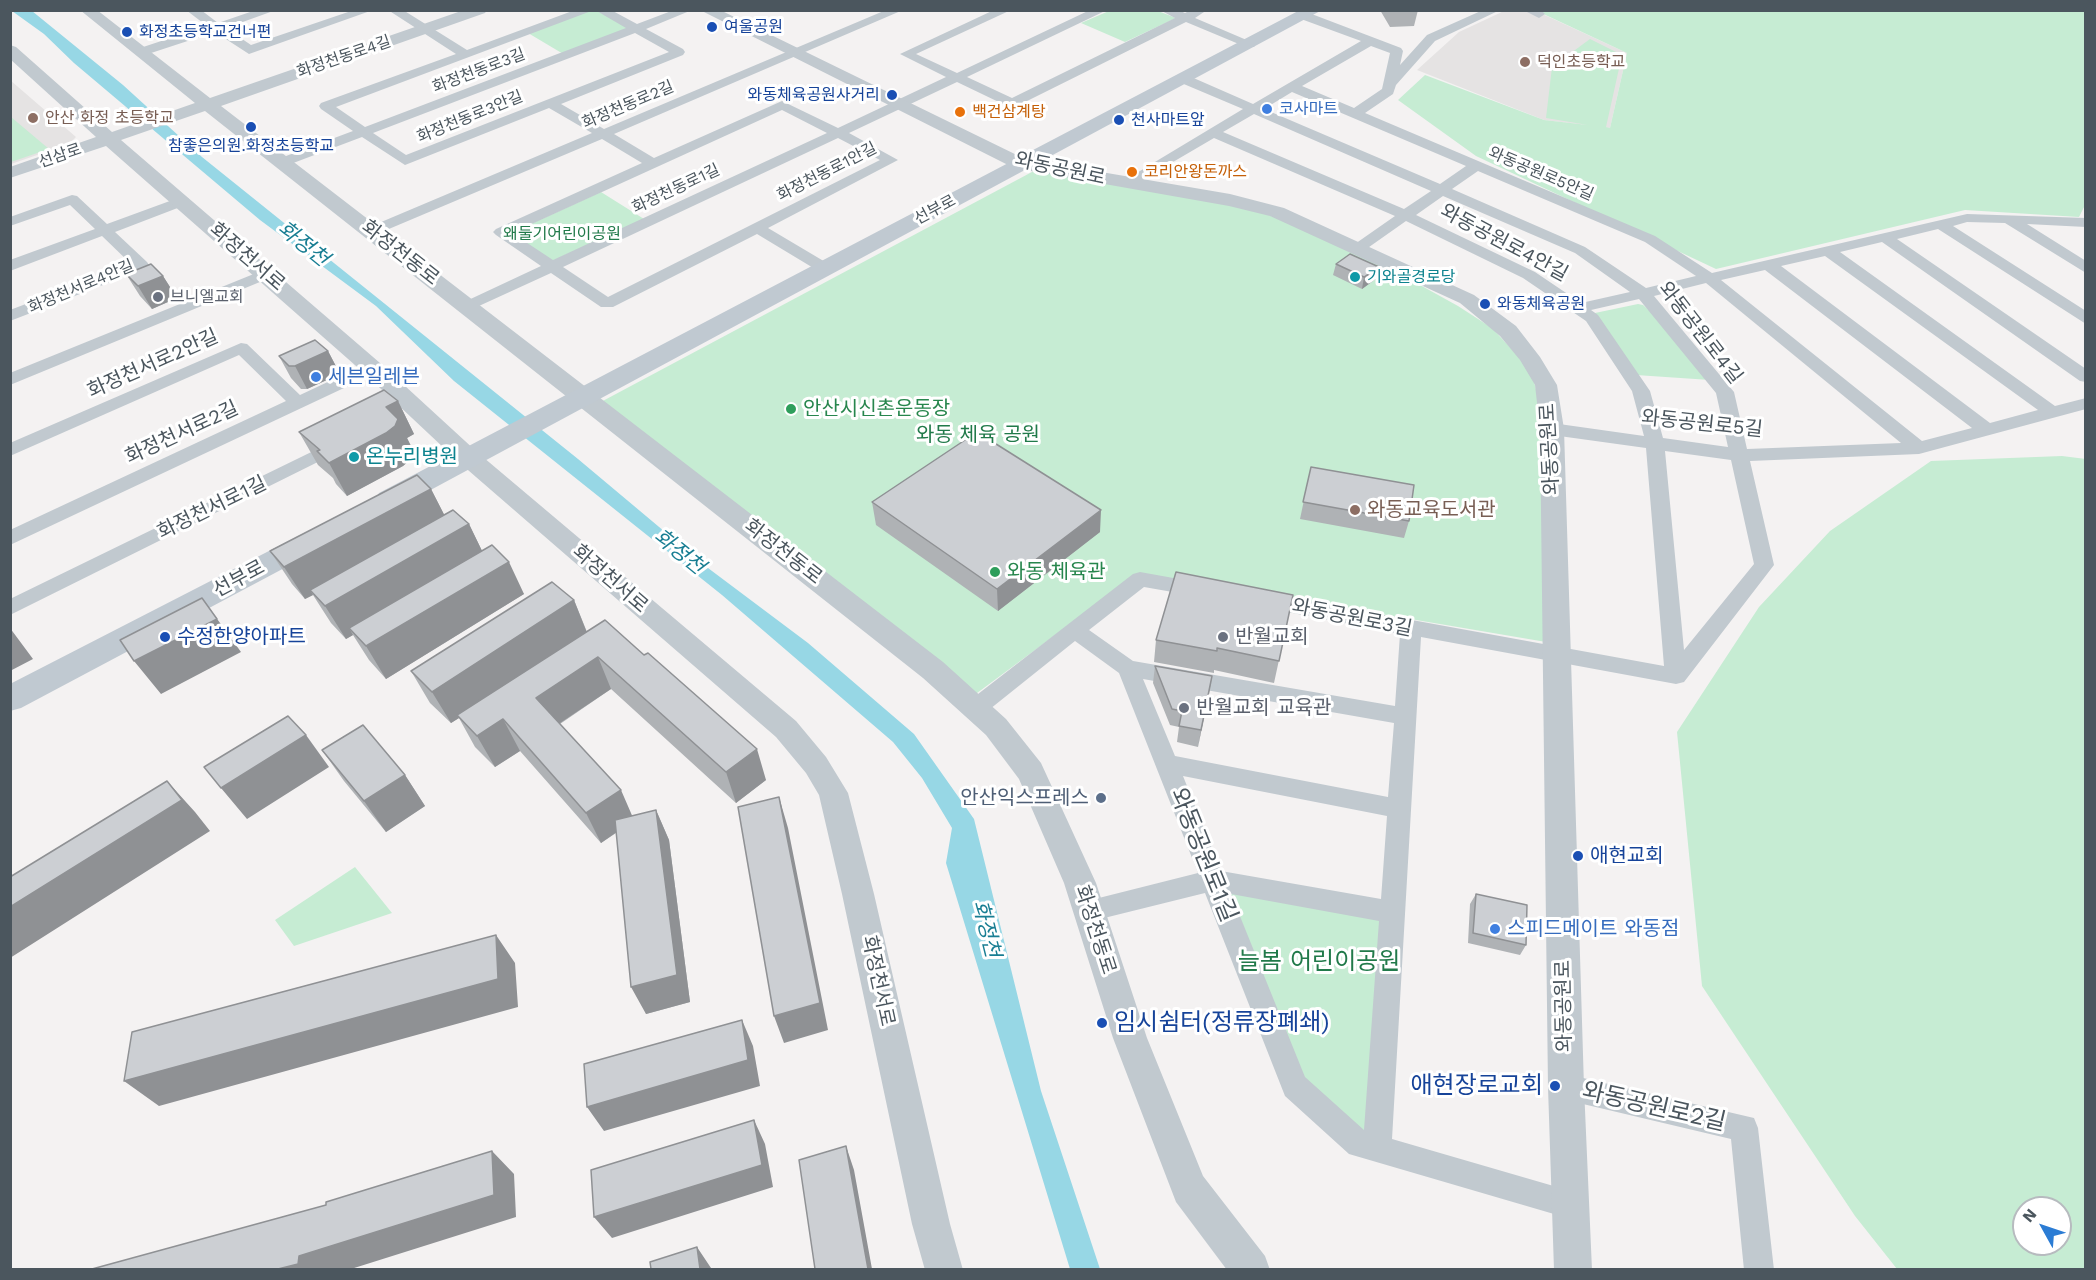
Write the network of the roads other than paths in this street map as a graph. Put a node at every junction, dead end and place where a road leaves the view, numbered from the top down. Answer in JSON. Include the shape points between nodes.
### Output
{"nodes":[{"id":1,"x":87,"y":10,"type":"edge"},
{"id":2,"x":192,"y":10,"type":"edge"},
{"id":3,"x":270,"y":10,"type":"edge"},
{"id":4,"x":367,"y":10,"type":"edge"},
{"id":5,"x":394,"y":10,"type":"edge"},
{"id":6,"x":480,"y":10,"type":"edge"},
{"id":7,"x":588,"y":10,"type":"edge"},
{"id":8,"x":601,"y":10,"type":"edge"},
{"id":9,"x":686,"y":10,"type":"edge"},
{"id":10,"x":707,"y":10,"type":"edge"},
{"id":11,"x":1005,"y":10,"type":"edge"},
{"id":12,"x":1101,"y":10,"type":"edge"},
{"id":13,"x":1166,"y":10,"type":"edge"},
{"id":14,"x":1201,"y":10,"type":"edge"},
{"id":15,"x":1494,"y":10,"type":"edge"},
{"id":16,"x":896,"y":11,"type":"edge"},
{"id":17,"x":1310,"y":13,"type":"edge"},
{"id":18,"x":1185,"y":18,"type":"junction"},
{"id":19,"x":217,"y":28,"type":"junction"},
{"id":20,"x":425,"y":29,"type":"junction"},
{"id":21,"x":636,"y":29,"type":"junction"},
{"id":22,"x":1372,"y":40,"type":"junction"},
{"id":23,"x":1250,"y":44,"type":"junction"},
{"id":24,"x":11,"y":51,"type":"edge"},
{"id":25,"x":141,"y":52,"type":"junction"},
{"id":26,"x":794,"y":54,"type":"junction"},
{"id":27,"x":467,"y":55,"type":"junction"},
{"id":28,"x":957,"y":78,"type":"junction"},
{"id":29,"x":1184,"y":79,"type":"junction"},
{"id":30,"x":1390,"y":85,"type":"junction"},
{"id":31,"x":1292,"y":87,"type":"junction"},
{"id":32,"x":550,"y":103,"type":"junction"},
{"id":33,"x":209,"y":104,"type":"junction"},
{"id":34,"x":899,"y":105,"type":"junction"},
{"id":35,"x":1254,"y":109,"type":"junction"},
{"id":36,"x":1354,"y":114,"type":"junction"},
{"id":37,"x":135,"y":130,"type":"joint"},
{"id":38,"x":363,"y":132,"type":"junction"},
{"id":39,"x":838,"y":133,"type":"junction"},
{"id":40,"x":1213,"y":133,"type":"junction"},
{"id":41,"x":602,"y":134,"type":"junction"},
{"id":42,"x":109,"y":139,"type":"junction"},
{"id":43,"x":283,"y":162,"type":"junction"},
{"id":44,"x":653,"y":163,"type":"junction"},
{"id":45,"x":1020,"y":164,"type":"junction"},
{"id":46,"x":1476,"y":166,"type":"junction"},
{"id":47,"x":10,"y":172,"type":"edge"},
{"id":48,"x":1127,"y":183,"type":"junction"},
{"id":49,"x":1442,"y":190,"type":"junction"},
{"id":50,"x":183,"y":201,"type":"junction"},
{"id":51,"x":1405,"y":215,"type":"junction"},
{"id":52,"x":2008,"y":219,"type":"junction"},
{"id":53,"x":10,"y":222,"type":"edge"},
{"id":54,"x":1940,"y":224,"type":"junction"},
{"id":55,"x":2085,"y":224,"type":"edge"},
{"id":56,"x":757,"y":228,"type":"junction"},
{"id":57,"x":105,"y":231,"type":"junction"},
{"id":58,"x":372,"y":231,"type":"junction"},
{"id":59,"x":1884,"y":237,"type":"junction"},
{"id":60,"x":1357,"y":249,"type":"junction"},
{"id":61,"x":1827,"y":250,"type":"junction"},
{"id":62,"x":1768,"y":264,"type":"junction"},
{"id":63,"x":10,"y":266,"type":"edge"},
{"id":64,"x":552,"y":267,"type":"junction"},
{"id":65,"x":826,"y":268,"type":"junction"},
{"id":66,"x":2085,"y":268,"type":"edge"},
{"id":67,"x":266,"y":274,"type":"junction"},
{"id":68,"x":1709,"y":278,"type":"junction"},
{"id":69,"x":1643,"y":293,"type":"junction"},
{"id":70,"x":468,"y":306,"type":"junction"},
{"id":71,"x":1580,"y":308,"type":"junction"},
{"id":72,"x":10,"y":316,"type":"edge"},
{"id":73,"x":2085,"y":319,"type":"edge"},
{"id":74,"x":372,"y":368,"type":"junction"},
{"id":75,"x":2085,"y":377,"type":"edge"},
{"id":76,"x":10,"y":380,"type":"edge"},
{"id":77,"x":585,"y":397,"type":"junction"},
{"id":78,"x":298,"y":403,"type":"junction"},
{"id":79,"x":2085,"y":403,"type":"edge"},
{"id":80,"x":2052,"y":412,"type":"junction"},
{"id":81,"x":1552,"y":429,"type":"junction"},
{"id":82,"x":1987,"y":430,"type":"junction"},
{"id":83,"x":349,"y":439,"type":"edge"},
{"id":84,"x":1655,"y":443,"type":"junction"},
{"id":85,"x":12,"y":446,"type":"edge"},
{"id":86,"x":1920,"y":448,"type":"junction"},
{"id":87,"x":1739,"y":455,"type":"junction"},
{"id":88,"x":469,"y":458,"type":"junction"},
{"id":89,"x":363,"y":514,"type":"edge"},
{"id":90,"x":332,"y":530,"type":"edge"},
{"id":91,"x":10,"y":538,"type":"edge"},
{"id":92,"x":1222,"y":594,"type":"edge"},
{"id":93,"x":1246,"y":598,"type":"edge"},
{"id":94,"x":10,"y":608,"type":"edge"},
{"id":95,"x":1411,"y":629,"type":"junction"},
{"id":96,"x":1074,"y":630,"type":"junction"},
{"id":97,"x":1555,"y":656,"type":"junction"},
{"id":98,"x":1128,"y":668,"type":"junction"},
{"id":99,"x":1676,"y":676,"type":"junction"},
{"id":100,"x":10,"y":699,"type":"edge"},
{"id":101,"x":977,"y":707,"type":"junction"},
{"id":102,"x":1405,"y":716,"type":"junction"},
{"id":103,"x":1167,"y":764,"type":"junction"},
{"id":104,"x":1399,"y":808,"type":"junction"},
{"id":105,"x":1213,"y":880,"type":"junction"},
{"id":106,"x":1088,"y":912,"type":"junction"},
{"id":107,"x":1392,"y":912,"type":"junction"},
{"id":108,"x":1566,"y":1087,"type":"junction"},
{"id":109,"x":1377,"y":1149,"type":"junction"},
{"id":110,"x":1571,"y":1204,"type":"junction"},
{"id":111,"x":944,"y":1269,"type":"edge"},
{"id":112,"x":1251,"y":1269,"type":"edge"},
{"id":113,"x":1573,"y":1269,"type":"edge"},
{"id":114,"x":1759,"y":1269,"type":"edge"}],
"edges":[{"from":1,"to":25,"type":"street","name":"화정천동로"},
{"from":2,"to":19,"type":"street"},
{"from":3,"to":19,"type":"street"},
{"from":4,"to":19,"type":"street","via":[[249,50]]},
{"from":5,"to":20,"type":"street"},
{"from":6,"to":20,"type":"street","name":"화정천동로4길"},
{"from":7,"to":27,"type":"street","name":"화정천동로3안길"},
{"from":8,"to":21,"type":"street","name":"화정천동로3안길"},
{"from":9,"to":21,"type":"street","name":"화정천동로3길"},
{"from":10,"to":26,"type":"street","name":"와동공원로"},
{"from":11,"to":28,"type":"street","via":[[906,54]]},
{"from":12,"to":28,"type":"street","name":"화정천동로1길"},
{"from":13,"to":18,"type":"street"},
{"from":14,"to":18,"type":"street"},
{"from":15,"to":30,"type":"street","via":[[1431,38]]},
{"from":16,"to":26,"type":"street","name":"화정천동로2길"},
{"from":17,"to":22,"type":"street"},
{"from":17,"to":23,"type":"main road","name":"선부로"},
{"from":18,"to":23,"type":"street"},
{"from":18,"to":28,"type":"street","via":[[1012,103]]},
{"from":19,"to":25,"type":"street"},
{"from":20,"to":27,"type":"street"},
{"from":20,"to":33,"type":"street","name":"화정천동로4길"},
{"from":21,"to":32,"type":"street","name":"화정천동로3안길","via":[[679,52]]},
{"from":21,"to":38,"type":"street","name":"화정천동로3길"},
{"from":22,"to":30,"type":"street","via":[[1397,51]]},
{"from":22,"to":31,"type":"street"},
{"from":23,"to":29,"type":"main road","name":"선부로"},
{"from":24,"to":42,"type":"street","name":"화정천서로"},
{"from":25,"to":33,"type":"street","name":"화정천동로"},
{"from":26,"to":34,"type":"street","name":"와동공원로"},
{"from":26,"to":41,"type":"street","name":"화정천동로2길"},
{"from":27,"to":38,"type":"street","name":"화정천동로3안길","via":[[326,106]]},
{"from":28,"to":34,"type":"street","name":"화정천동로1길"},
{"from":29,"to":35,"type":"street","name":"와동공원로4길"},
{"from":29,"to":45,"type":"main road","name":"선부로"},
{"from":30,"to":36,"type":"street","via":[[1388,91]]},
{"from":31,"to":35,"type":"street"},
{"from":31,"to":36,"type":"street","name":"와동공원로5안길"},
{"from":32,"to":38,"type":"street","name":"화정천동로3안길","via":[[405,161]]},
{"from":32,"to":41,"type":"street"},
{"from":33,"to":37,"type":"street","name":"화정천동로4길"},
{"from":33,"to":43,"type":"street","name":"화정천동로"},
{"from":34,"to":39,"type":"street","name":"화정천동로1길"},
{"from":34,"to":45,"type":"street","name":"와동공원로"},
{"from":35,"to":40,"type":"street"},
{"from":35,"to":49,"type":"street","name":"와동공원로4길"},
{"from":36,"to":46,"type":"street","name":"와동공원로5안길"},
{"from":37,"to":42,"type":"street","name":"선삼로"},
{"from":38,"to":43,"type":"street","name":"화정천동로3길"},
{"from":39,"to":44,"type":"street","name":"화정천동로1안길","via":[[782,105]]},
{"from":39,"to":56,"type":"street","name":"화정천동로1안길","via":[[891,160]]},
{"from":39,"to":64,"type":"street","name":"화정천동로1길"},
{"from":40,"to":48,"type":"street"},
{"from":40,"to":51,"type":"street","name":"와동공원로4안길"},
{"from":41,"to":44,"type":"street"},
{"from":41,"to":58,"type":"street","name":"화정천동로2길"},
{"from":42,"to":47,"type":"street","name":"선삼로"},
{"from":42,"to":50,"type":"street","name":"화정천서로"},
{"from":43,"to":58,"type":"street","name":"화정천동로"},
{"from":44,"to":64,"type":"street","name":"화정천동로1안길","via":[[501,232]]},
{"from":45,"to":48,"type":"street","name":"와동공원로"},
{"from":45,"to":65,"type":"main road","name":"선부로"},
{"from":46,"to":49,"type":"street"},
{"from":46,"to":68,"type":"street","name":"와동공원로5안길","via":[[1650,239]]},
{"from":48,"to":60,"type":"street","name":"와동공원로","via":[[1277,212]]},
{"from":49,"to":51,"type":"street"},
{"from":49,"to":69,"type":"street","name":"와동공원로4길","via":[[1580,250]]},
{"from":50,"to":57,"type":"street"},
{"from":50,"to":67,"type":"street","name":"화정천서로"},
{"from":51,"to":60,"type":"street"},
{"from":51,"to":71,"type":"street","name":"와동공원로4안길","via":[[1529,275]]},
{"from":52,"to":54,"type":"street","via":[[1967,218]]},
{"from":52,"to":55,"type":"street"},
{"from":52,"to":66,"type":"street"},
{"from":53,"to":57,"type":"street","name":"화정천서로4안길","via":[[72,199]]},
{"from":54,"to":59,"type":"street"},
{"from":54,"to":73,"type":"street"},
{"from":56,"to":64,"type":"street","name":"화정천동로1안길","via":[[607,304]]},
{"from":56,"to":65,"type":"street"},
{"from":57,"to":63,"type":"street"},
{"from":57,"to":72,"type":"street","name":"화정천서로4안길","via":[[141,265]]},
{"from":58,"to":70,"type":"street","name":"화정천동로"},
{"from":59,"to":61,"type":"street"},
{"from":59,"to":75,"type":"street"},
{"from":60,"to":81,"type":"street","name":"와동공원로","via":[[1467,299],[1508,331],[1546,385]]},
{"from":61,"to":62,"type":"street"},
{"from":61,"to":80,"type":"street"},
{"from":62,"to":68,"type":"street"},
{"from":62,"to":82,"type":"street"},
{"from":64,"to":70,"type":"street","name":"화정천동로1길"},
{"from":65,"to":77,"type":"main road","name":"선부로"},
{"from":67,"to":74,"type":"street","name":"화정천서로"},
{"from":67,"to":76,"type":"street"},
{"from":68,"to":69,"type":"street"},
{"from":68,"to":86,"type":"street"},
{"from":69,"to":71,"type":"street"},
{"from":69,"to":87,"type":"street","name":"와동공원로4길","via":[[1725,392]]},
{"from":70,"to":77,"type":"street","name":"화정천동로"},
{"from":71,"to":84,"type":"street","name":"와동공원로4안길","via":[[1592,318],[1641,391]]},
{"from":74,"to":78,"type":"street","name":"화정천서로2길"},
{"from":74,"to":88,"type":"street","name":"화정천서로","via":[[402,413]]},
{"from":77,"to":88,"type":"main road","name":"선부로"},
{"from":77,"to":101,"type":"street","name":"화정천동로"},
{"from":78,"to":85,"type":"street","name":"화정천서로2안길","via":[[241,348]]},
{"from":78,"to":91,"type":"street","name":"화정천서로2길"},
{"from":79,"to":80,"type":"street","name":"와동공원로5길"},
{"from":80,"to":82,"type":"street","name":"와동공원로5길"},
{"from":81,"to":84,"type":"street","name":"와동공원로5길"},
{"from":81,"to":97,"type":"street","name":"와동공원로"},
{"from":82,"to":86,"type":"street","name":"와동공원로5길"},
{"from":83,"to":94,"type":"street","name":"화정천서로1길"},
{"from":84,"to":87,"type":"street","name":"와동공원로5길"},
{"from":84,"to":99,"type":"street","name":"와동공원로4안길"},
{"from":86,"to":87,"type":"street","name":"와동공원로5길"},
{"from":87,"to":99,"type":"street","name":"와동공원로4길","via":[[1764,565]]},
{"from":88,"to":89,"type":"main road"},
{"from":88,"to":111,"type":"street","name":"화정천서로","via":[[786,729],[833,793]]},
{"from":90,"to":100,"type":"main road","name":"선부로"},
{"from":92,"to":96,"type":"street","via":[[1140,579]]},
{"from":93,"to":95,"type":"street","name":"와동공원로3길"},
{"from":95,"to":97,"type":"street","name":"와동공원로3길"},
{"from":95,"to":102,"type":"street"},
{"from":96,"to":98,"type":"street"},
{"from":96,"to":101,"type":"street"},
{"from":97,"to":99,"type":"street"},
{"from":97,"to":108,"type":"street","name":"와동공원로"},
{"from":98,"to":102,"type":"street"},
{"from":98,"to":103,"type":"street","name":"와동공원로1길"},
{"from":101,"to":106,"type":"street","name":"화정천동로","via":[[1032,772],[1080,883]]},
{"from":102,"to":104,"type":"street"},
{"from":103,"to":104,"type":"street"},
{"from":103,"to":105,"type":"street","name":"와동공원로1길"},
{"from":104,"to":107,"type":"street"},
{"from":105,"to":106,"type":"street"},
{"from":105,"to":107,"type":"street"},
{"from":105,"to":109,"type":"street","name":"와동공원로1길","via":[[1295,1086],[1359,1144]]},
{"from":106,"to":112,"type":"street","name":"화정천동로","via":[[1130,1038],[1189,1190]]},
{"from":107,"to":109,"type":"street"},
{"from":108,"to":110,"type":"street","name":"와동공원로"},
{"from":108,"to":114,"type":"street","name":"와동공원로2길","via":[[1744,1128]]},
{"from":109,"to":110,"type":"street","name":"와동공원로1길"},
{"from":110,"to":113,"type":"street","name":"와동공원로"}]}
